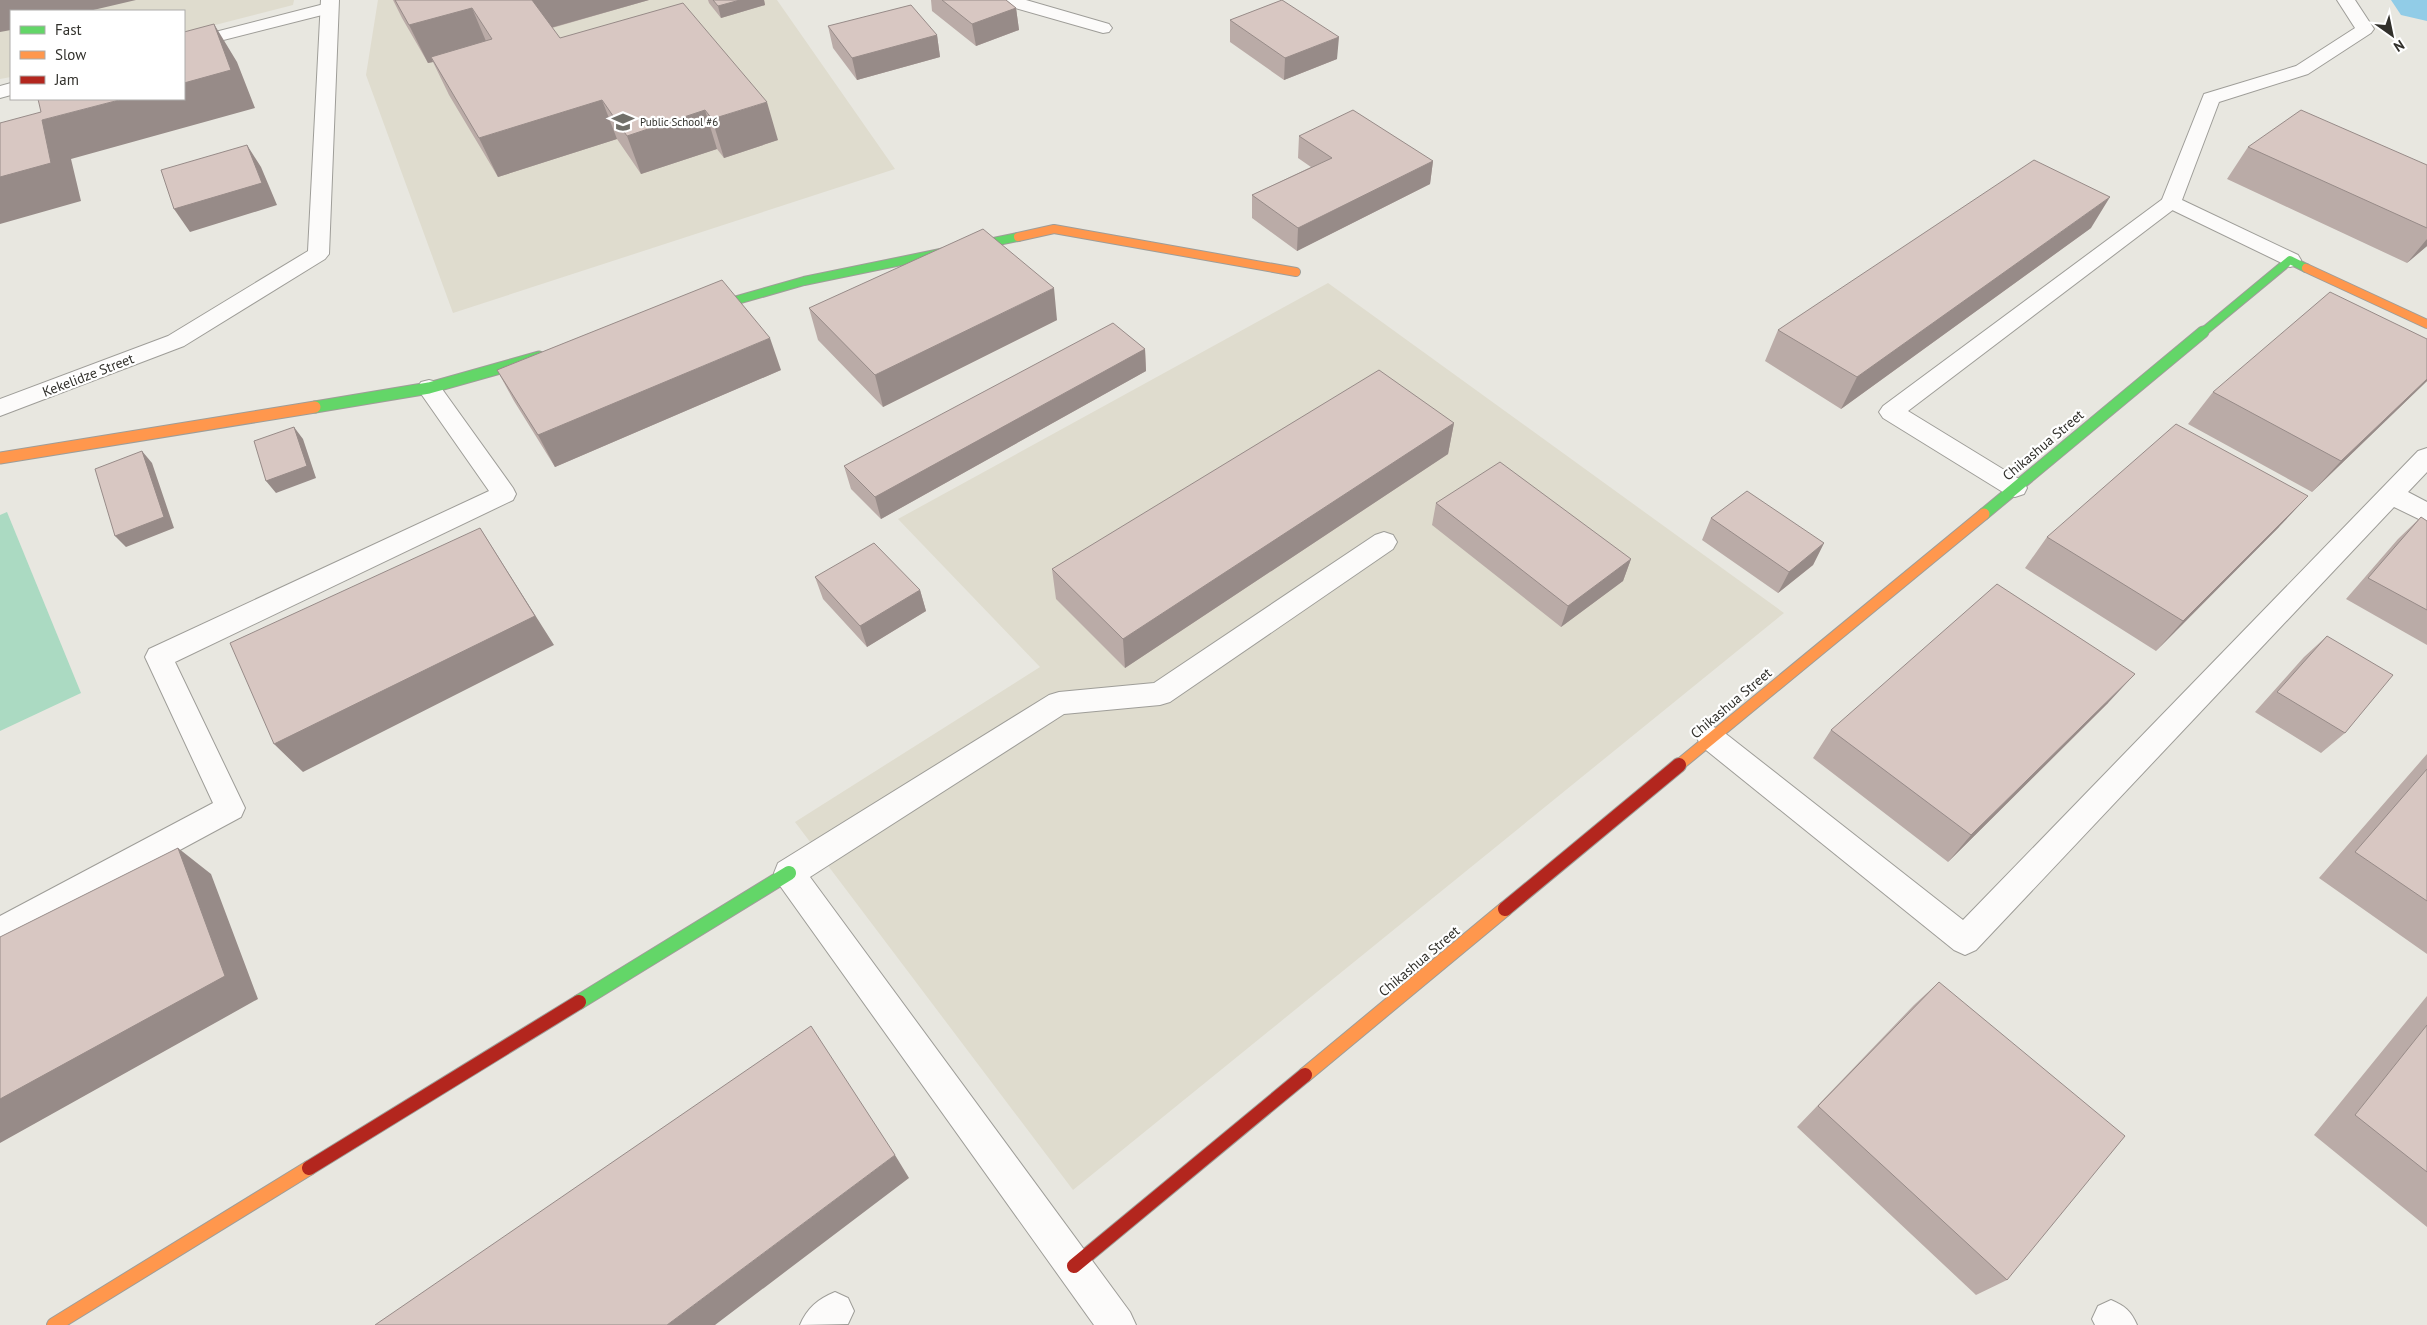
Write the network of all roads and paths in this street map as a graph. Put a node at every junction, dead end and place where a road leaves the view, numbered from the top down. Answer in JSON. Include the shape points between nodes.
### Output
{"nodes":[{"id":1,"x":1007,"y":0,"type":"edge"},
{"id":2,"x":2346,"y":0,"type":"edge"},
{"id":3,"x":329,"y":4,"type":"edge"},
{"id":4,"x":1103,"y":28,"type":"dead end"},
{"id":5,"x":185,"y":45,"type":"edge"},
{"id":6,"x":2171,"y":202,"type":"junction"},
{"id":7,"x":2290,"y":260,"type":"junction"},
{"id":8,"x":1296,"y":272,"type":"dead end"},
{"id":9,"x":692,"y":313,"type":"edge"},
{"id":10,"x":2427,"y":324,"type":"edge"},
{"id":11,"x":551,"y":353,"type":"edge"},
{"id":12,"x":429,"y":388,"type":"junction"},
{"id":13,"x":0,"y":408,"type":"edge"},
{"id":14,"x":0,"y":458,"type":"edge"},
{"id":15,"x":2427,"y":458,"type":"edge"},
{"id":16,"x":2015,"y":488,"type":"junction"},
{"id":17,"x":2392,"y":494,"type":"junction"},
{"id":18,"x":2427,"y":514,"type":"edge"},
{"id":19,"x":1384,"y":542,"type":"dead end"},
{"id":20,"x":1711,"y":738,"type":"junction"},
{"id":21,"x":789,"y":873,"type":"junction"},
{"id":22,"x":0,"y":932,"type":"edge"},
{"id":23,"x":1074,"y":1266,"type":"junction"},
{"id":24,"x":54,"y":1325,"type":"edge"},
{"id":25,"x":1117,"y":1325,"type":"edge"}],
"edges":[{"from":1,"to":4,"type":"street"},
{"from":2,"to":6,"type":"street","via":[[2365,29],[2302,70],[2211,98]]},
{"from":3,"to":5,"type":"street"},
{"from":3,"to":13,"type":"street","name":"Kekelidze Street","via":[[318,254],[176,341]]},
{"from":6,"to":7,"type":"street"},
{"from":6,"to":16,"type":"street","via":[[1891,412]]},
{"from":7,"to":10,"type":"street"},
{"from":7,"to":16,"type":"street","name":"Chikashua Street"},
{"from":8,"to":9,"type":"street","via":[[1054,230],[804,281]]},
{"from":11,"to":12,"type":"street"},
{"from":12,"to":14,"type":"street"},
{"from":12,"to":22,"type":"street","via":[[504,494],[158,657],[230,808]]},
{"from":15,"to":17,"type":"street"},
{"from":16,"to":20,"type":"street","name":"Chikashua Street"},
{"from":17,"to":18,"type":"street"},
{"from":17,"to":20,"type":"street","via":[[1965,940]]},
{"from":19,"to":21,"type":"street","via":[[1160,694],[1059,702]]},
{"from":20,"to":23,"type":"street","name":"Chikashua Street"},
{"from":21,"to":23,"type":"street"},
{"from":21,"to":24,"type":"street"},
{"from":23,"to":25,"type":"street"}]}
